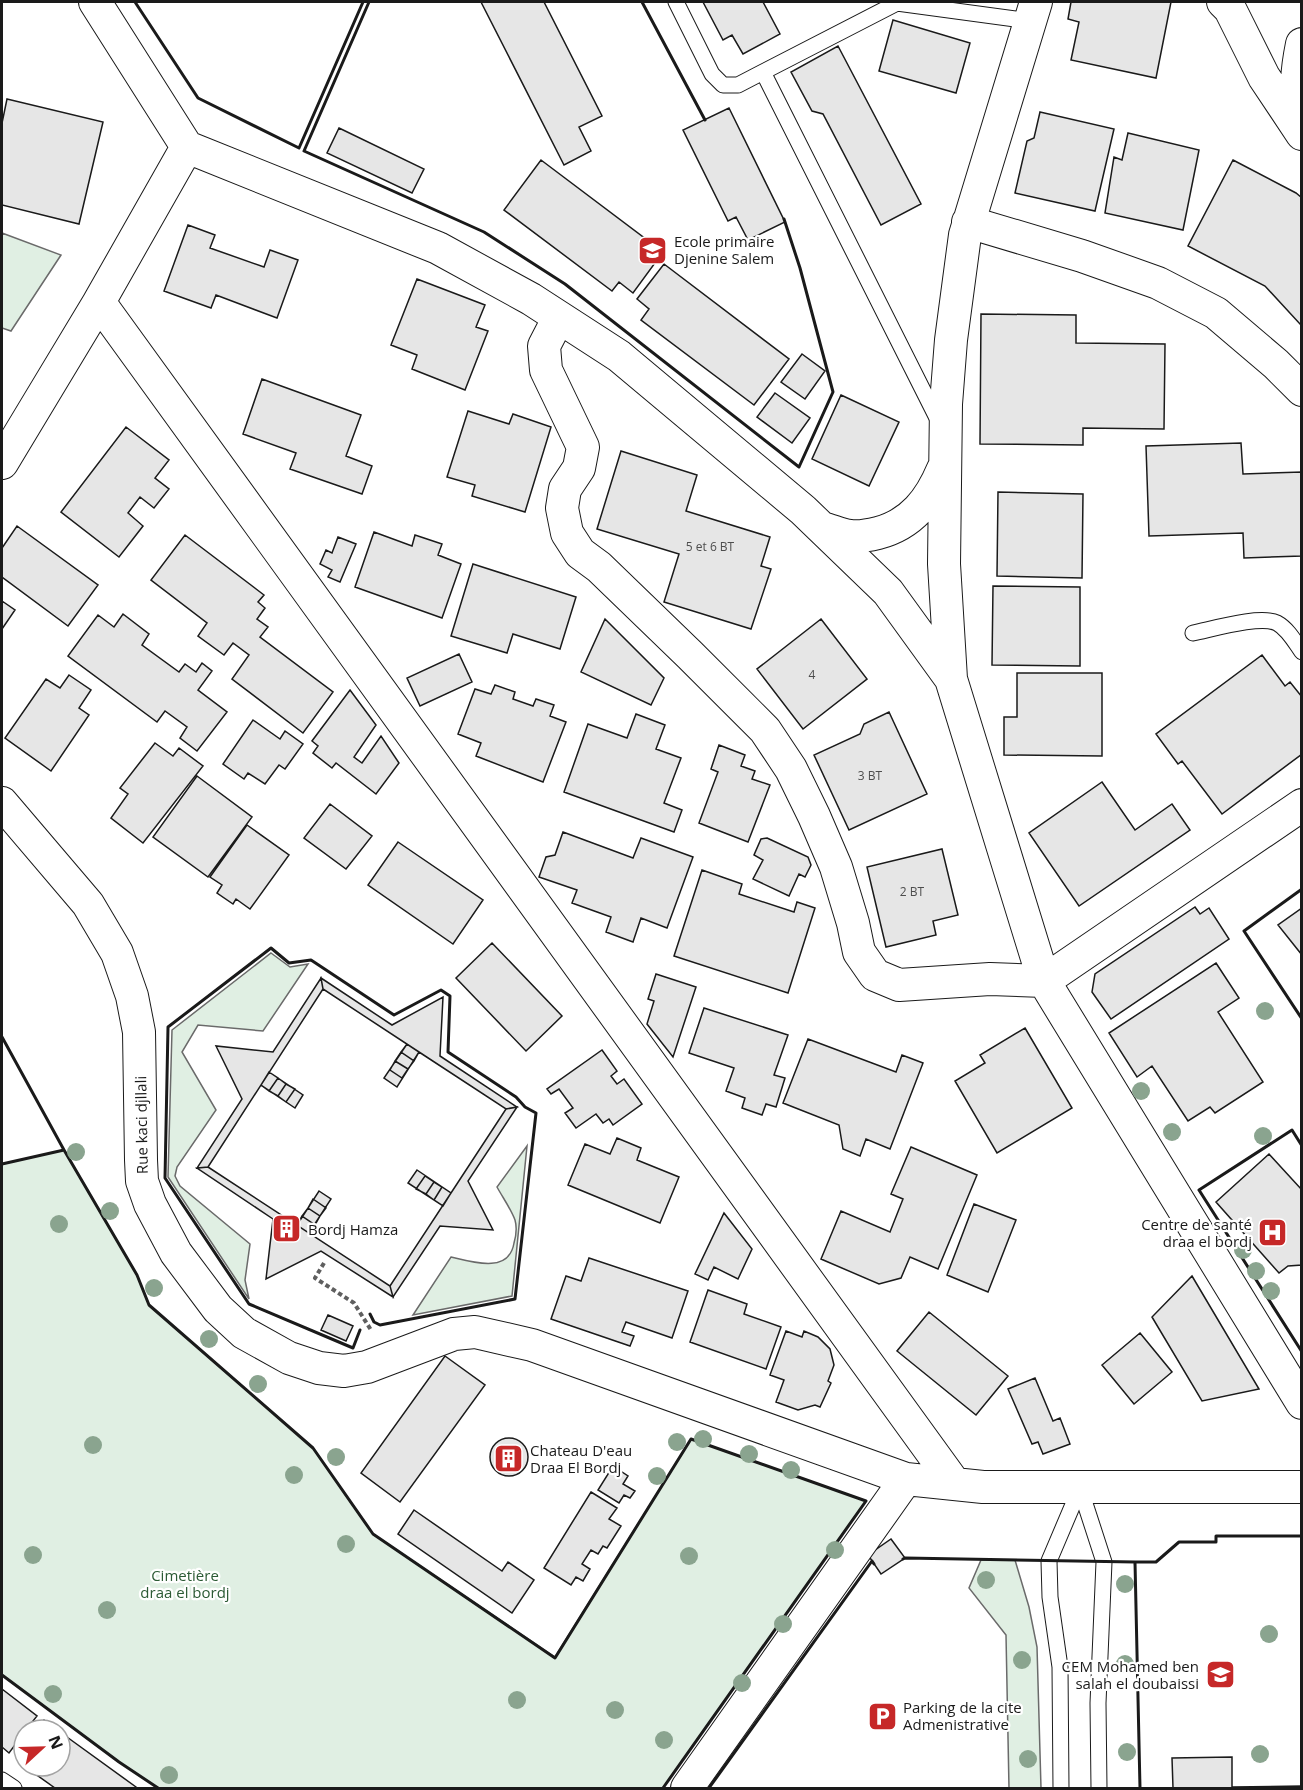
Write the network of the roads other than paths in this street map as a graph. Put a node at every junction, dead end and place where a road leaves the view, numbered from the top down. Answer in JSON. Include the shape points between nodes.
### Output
{"nodes":[{"id":1,"x":95,"y":2,"type":"edge"},
{"id":2,"x":676,"y":2,"type":"edge"},
{"id":3,"x":897,"y":2,"type":"edge"},
{"id":4,"x":1223,"y":2,"type":"edge"},
{"id":5,"x":1033,"y":11,"type":"edge"},
{"id":6,"x":1302,"y":44,"type":"edge"},
{"id":7,"x":763,"y":72,"type":"junction"},
{"id":8,"x":1302,"y":116,"type":"edge"},
{"id":9,"x":1302,"y":134,"type":"edge"},
{"id":10,"x":187,"y":147,"type":"junction"},
{"id":11,"x":968,"y":222,"type":"junction"},
{"id":12,"x":99,"y":302,"type":"junction"},
{"id":13,"x":559,"y":317,"type":"junction"},
{"id":14,"x":1302,"y":390,"type":"edge"},
{"id":15,"x":945,"y":449,"type":"junction"},
{"id":16,"x":2,"y":463,"type":"edge"},
{"id":17,"x":822,"y":528,"type":"junction"},
{"id":18,"x":1193,"y":633,"type":"dead end"},
{"id":19,"x":1302,"y":652,"type":"edge"},
{"id":20,"x":951,"y":679,"type":"junction"},
{"id":21,"x":2,"y":803,"type":"edge"},
{"id":22,"x":1302,"y":806,"type":"edge"},
{"id":23,"x":1044,"y":981,"type":"junction"},
{"id":24,"x":1302,"y":1403,"type":"edge"},
{"id":25,"x":906,"y":1479,"type":"junction"},
{"id":26,"x":954,"y":1483,"type":"junction"},
{"id":27,"x":1302,"y":1487,"type":"edge"},
{"id":28,"x":1080,"y":1488,"type":"junction"},
{"id":29,"x":2,"y":1780,"type":"edge"},
{"id":30,"x":14,"y":1788,"type":"edge"},
{"id":31,"x":687,"y":1788,"type":"edge"},
{"id":32,"x":1061,"y":1788,"type":"edge"},
{"id":33,"x":1099,"y":1788,"type":"edge"}],
"edges":[{"from":1,"to":10,"type":"street"},
{"from":2,"to":7,"type":"lane","via":[[712,74],[723,85],[738,85]]},
{"from":3,"to":5,"type":"lane"},
{"from":3,"to":7,"type":"lane"},
{"from":4,"to":9,"type":"street","via":[[1264,77]]},
{"from":5,"to":11,"type":"street"},
{"from":6,"to":8,"type":"street","via":[[1297,100]]},
{"from":7,"to":15,"type":"lane"},
{"from":10,"to":12,"type":"street"},
{"from":10,"to":13,"type":"street","via":[[438,248]]},
{"from":11,"to":14,"type":"street","via":[[1082,256],[1168,288],[1216,313]]},
{"from":11,"to":15,"type":"street","via":[[951,340]]},
{"from":12,"to":16,"type":"street"},
{"from":12,"to":26,"type":"street"},
{"from":13,"to":17,"type":"street","via":[[619,356]]},
{"from":13,"to":23,"type":"street","via":[[544,346],[546,370],[583,447],[579,468],[563,498],[567,533],[580,553],[765,730],[791,769],[814,816],[836,867],[859,952],[875,975],[899,986]]},
{"from":15,"to":17,"type":"street","via":[[936,486],[918,512],[904,523],[872,535],[850,536]]},
{"from":15,"to":20,"type":"street","via":[[944,564]]},
{"from":17,"to":20,"type":"street","via":[[888,592]]},
{"from":18,"to":19,"type":"lane","via":[[1262,619],[1277,623],[1288,632]]},
{"from":20,"to":23,"type":"street"},
{"from":21,"to":25,"type":"street","name":"Rue kaci djllali","via":[[88,904],[117,953],[139,1032],[142,1181],[176,1253],[219,1309],[244,1333],[289,1358],[345,1371],[367,1367],[454,1334],[475,1332],[532,1344]]},
{"from":22,"to":23,"type":"street"},
{"from":23,"to":24,"type":"street"},
{"from":25,"to":26,"type":"street","name":"Rue kaci djllali"},
{"from":25,"to":31,"type":"street"},
{"from":26,"to":28,"type":"street","name":"Rue kaci djllali"},
{"from":27,"to":28,"type":"street","name":"Rue kaci djllali"},
{"from":28,"to":32,"type":"lane","via":[[1048,1561],[1060,1667]]},
{"from":28,"to":33,"type":"lane","via":[[1104,1562]]},
{"from":29,"to":30,"type":"lane"}]}
